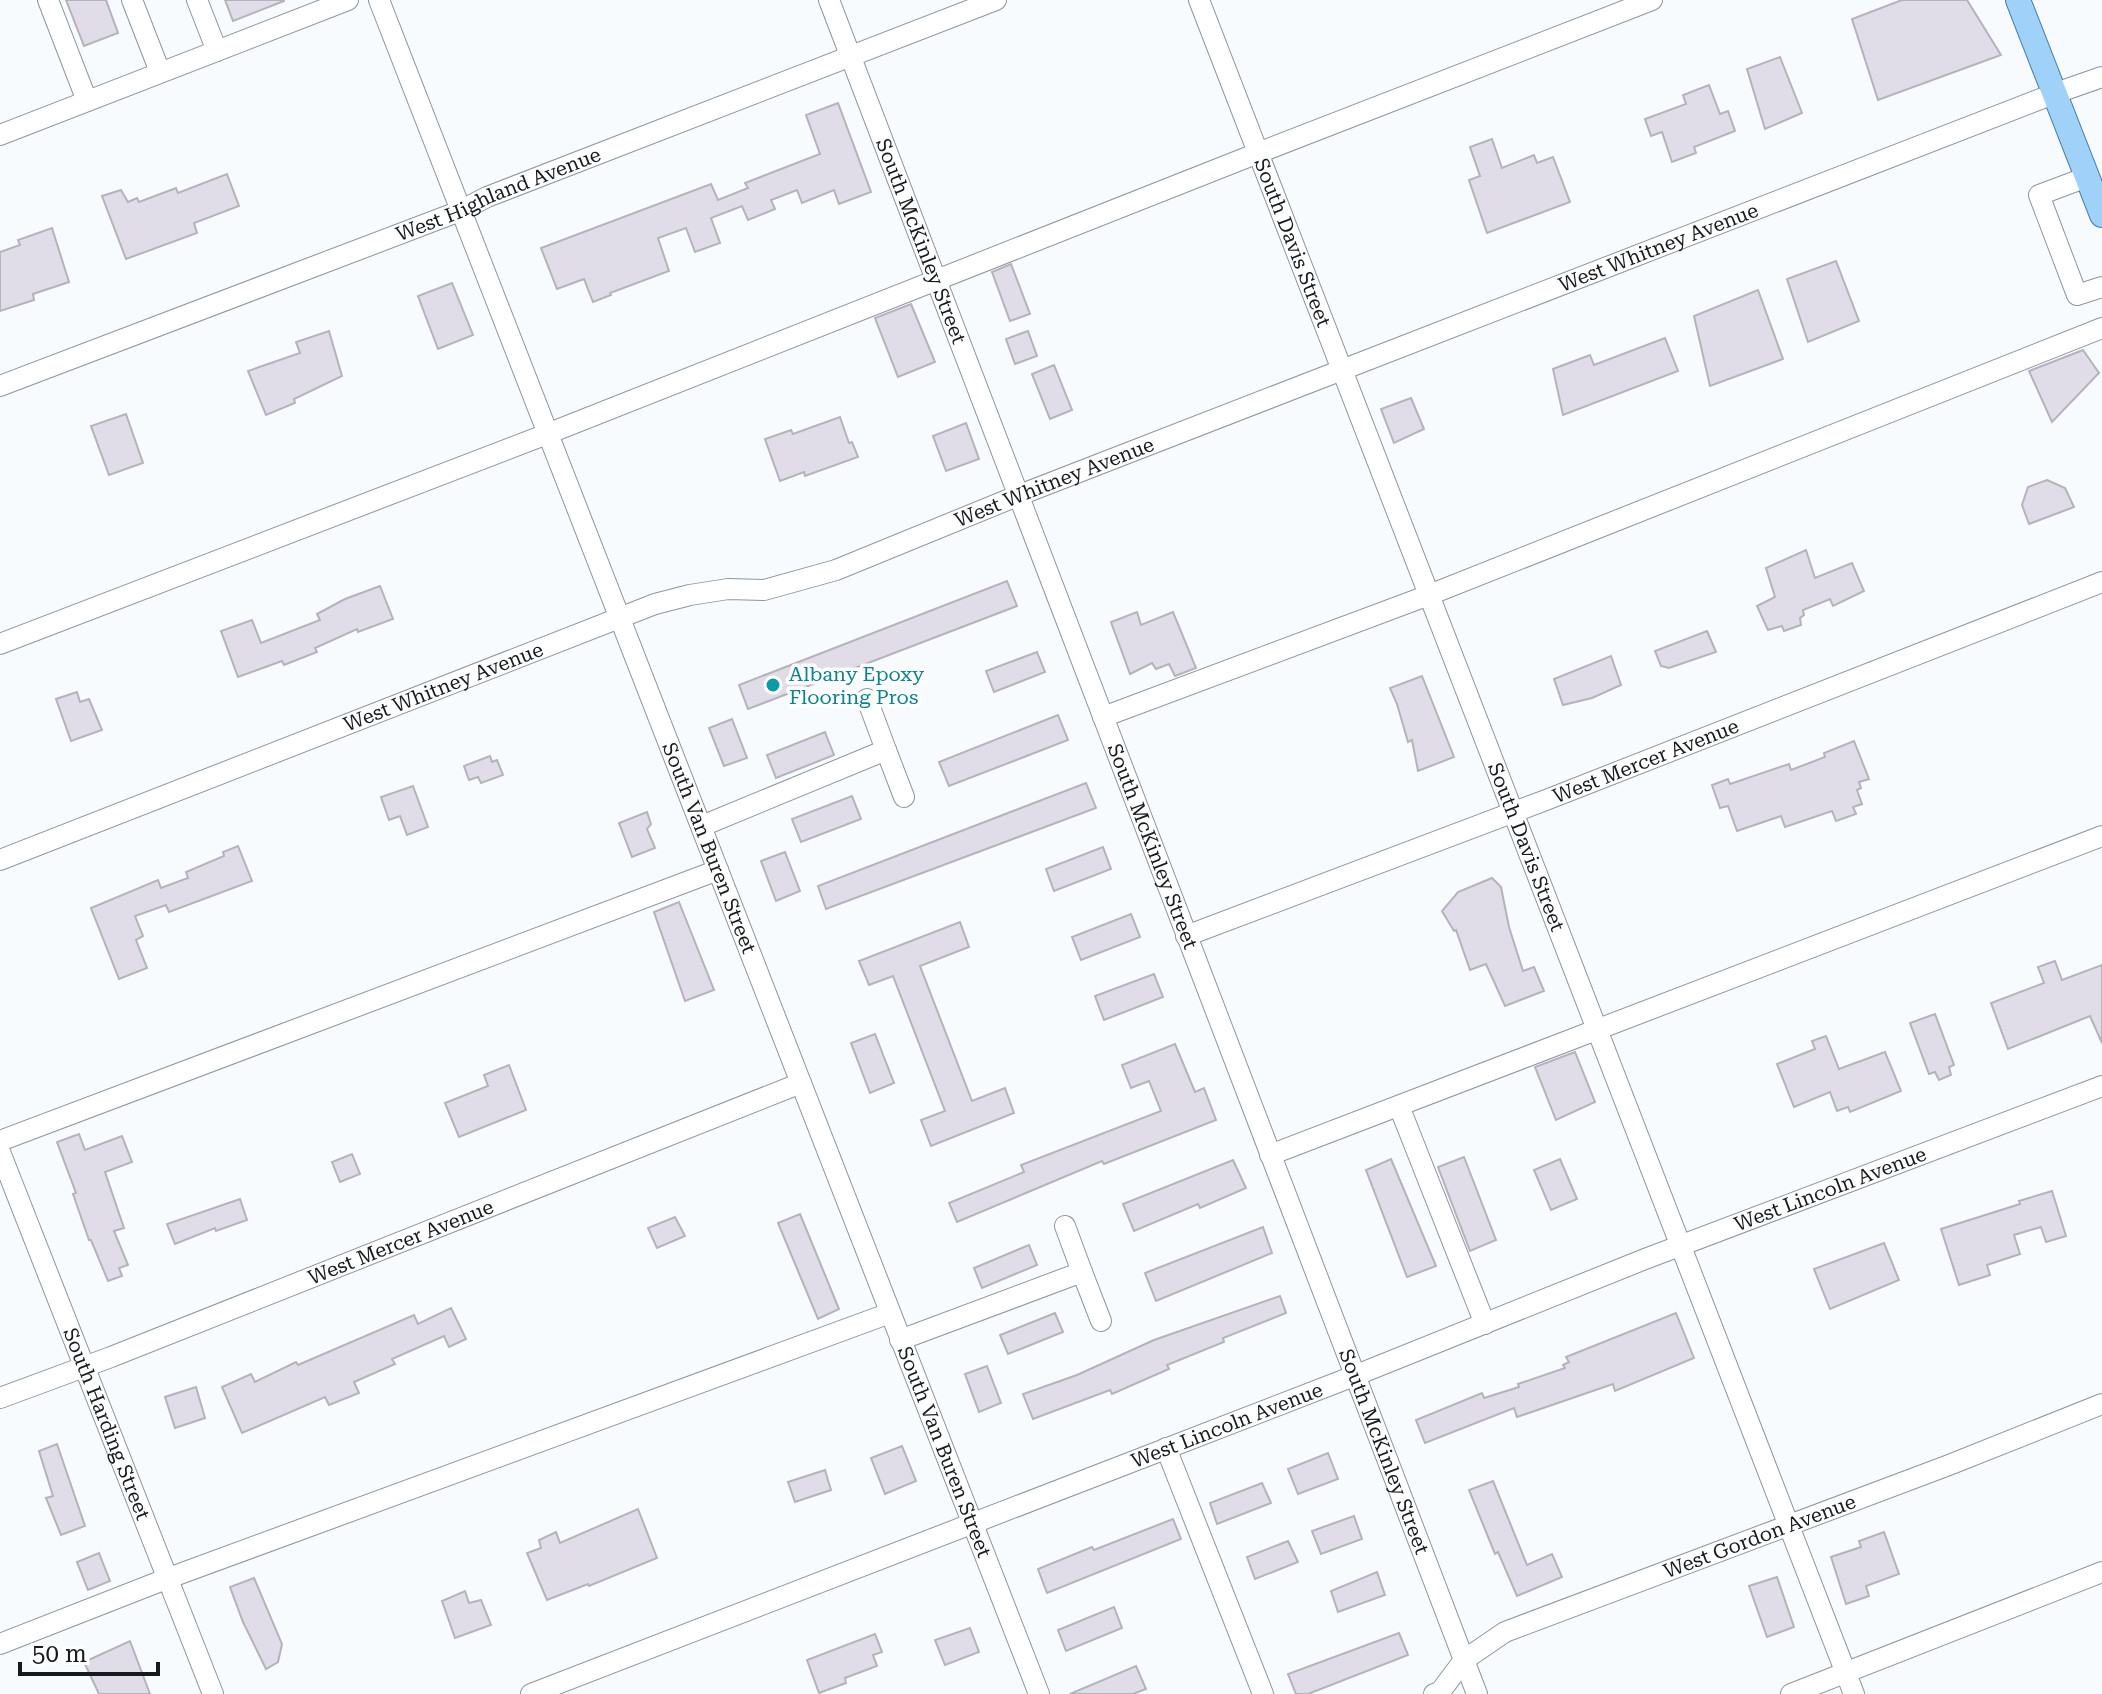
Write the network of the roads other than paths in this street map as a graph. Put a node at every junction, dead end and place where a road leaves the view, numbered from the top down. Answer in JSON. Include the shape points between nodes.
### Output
{"nodes":[{"id":1,"x":48,"y":0,"type":"edge"},
{"id":2,"x":132,"y":0,"type":"edge"},
{"id":3,"x":197,"y":0,"type":"edge"},
{"id":4,"x":348,"y":0,"type":"edge"},
{"id":5,"x":379,"y":0,"type":"edge"},
{"id":6,"x":829,"y":0,"type":"edge"},
{"id":7,"x":996,"y":0,"type":"edge"},
{"id":8,"x":1199,"y":0,"type":"edge"},
{"id":9,"x":1652,"y":0,"type":"edge"},
{"id":10,"x":2018,"y":0,"type":"edge"},
{"id":11,"x":217,"y":51,"type":"junction"},
{"id":12,"x":850,"y":57,"type":"junction"},
{"id":13,"x":160,"y":72,"type":"junction"},
{"id":14,"x":2102,"y":77,"type":"edge"},
{"id":15,"x":2056,"y":93,"type":"junction"},
{"id":16,"x":87,"y":101,"type":"junction"},
{"id":17,"x":0,"y":135,"type":"edge"},
{"id":18,"x":1258,"y":153,"type":"junction"},
{"id":19,"x":2087,"y":177,"type":"junction"},
{"id":20,"x":460,"y":211,"type":"junction"},
{"id":21,"x":2102,"y":215,"type":"edge"},
{"id":22,"x":935,"y":282,"type":"junction"},
{"id":23,"x":2102,"y":287,"type":"edge"},
{"id":24,"x":2102,"y":328,"type":"edge"},
{"id":25,"x":1341,"y":370,"type":"junction"},
{"id":26,"x":0,"y":386,"type":"edge"},
{"id":27,"x":547,"y":434,"type":"junction"},
{"id":28,"x":1017,"y":496,"type":"junction"},
{"id":29,"x":2102,"y":582,"type":"edge"},
{"id":30,"x":1429,"y":595,"type":"junction"},
{"id":31,"x":621,"y":618,"type":"junction"},
{"id":32,"x":0,"y":644,"type":"edge"},
{"id":33,"x":867,"y":699,"type":"dead end"},
{"id":34,"x":1103,"y":717,"type":"junction"},
{"id":35,"x":886,"y":750,"type":"junction"},
{"id":36,"x":904,"y":797,"type":"dead end"},
{"id":37,"x":1512,"y":812,"type":"junction"},
{"id":38,"x":702,"y":826,"type":"junction"},
{"id":39,"x":2102,"y":836,"type":"edge"},
{"id":40,"x":0,"y":860,"type":"edge"},
{"id":41,"x":718,"y":870,"type":"junction"},
{"id":42,"x":1186,"y":936,"type":"junction"},
{"id":43,"x":1597,"y":1031,"type":"junction"},
{"id":44,"x":801,"y":1083,"type":"junction"},
{"id":45,"x":2102,"y":1086,"type":"edge"},
{"id":46,"x":1399,"y":1106,"type":"junction"},
{"id":47,"x":0,"y":1141,"type":"edge"},
{"id":48,"x":0,"y":1152,"type":"edge"},
{"id":49,"x":1270,"y":1155,"type":"junction"},
{"id":50,"x":1065,"y":1226,"type":"dead end"},
{"id":51,"x":1682,"y":1247,"type":"junction"},
{"id":52,"x":1082,"y":1272,"type":"junction"},
{"id":53,"x":890,"y":1313,"type":"junction"},
{"id":54,"x":1101,"y":1321,"type":"dead end"},
{"id":55,"x":1485,"y":1324,"type":"junction"},
{"id":56,"x":900,"y":1340,"type":"junction"},
{"id":57,"x":82,"y":1367,"type":"junction"},
{"id":58,"x":1354,"y":1376,"type":"junction"},
{"id":59,"x":0,"y":1398,"type":"edge"},
{"id":60,"x":2102,"y":1404,"type":"edge"},
{"id":61,"x":1166,"y":1448,"type":"junction"},
{"id":62,"x":971,"y":1523,"type":"junction"},
{"id":63,"x":1787,"y":1526,"type":"junction"},
{"id":64,"x":2102,"y":1572,"type":"edge"},
{"id":65,"x":166,"y":1579,"type":"junction"},
{"id":66,"x":0,"y":1644,"type":"edge"},
{"id":67,"x":1464,"y":1660,"type":"junction"},
{"id":68,"x":1845,"y":1673,"type":"junction"},
{"id":69,"x":213,"y":1694,"type":"edge"},
{"id":70,"x":531,"y":1694,"type":"edge"},
{"id":71,"x":1039,"y":1694,"type":"edge"},
{"id":72,"x":1263,"y":1694,"type":"edge"},
{"id":73,"x":1434,"y":1694,"type":"edge"},
{"id":74,"x":1477,"y":1694,"type":"edge"},
{"id":75,"x":1791,"y":1694,"type":"edge"},
{"id":76,"x":1854,"y":1694,"type":"edge"}],
"edges":[{"from":1,"to":16,"type":"street"},
{"from":2,"to":13,"type":"street"},
{"from":3,"to":11,"type":"street"},
{"from":4,"to":11,"type":"street"},
{"from":5,"to":20,"type":"street","name":"South Van Buren Street"},
{"from":6,"to":12,"type":"street","name":"South McKinley Street"},
{"from":7,"to":12,"type":"street","name":"West Highland Avenue"},
{"from":8,"to":18,"type":"street","name":"South Davis Street"},
{"from":9,"to":18,"type":"street"},
{"from":10,"to":15,"type":"main road"},
{"from":11,"to":13,"type":"street"},
{"from":12,"to":20,"type":"street","name":"West Highland Avenue"},
{"from":12,"to":22,"type":"street","name":"South McKinley Street"},
{"from":13,"to":16,"type":"street"},
{"from":14,"to":15,"type":"street","name":"West Whitney Avenue"},
{"from":15,"to":19,"type":"main road"},
{"from":15,"to":25,"type":"street","name":"West Whitney Avenue"},
{"from":16,"to":17,"type":"street"},
{"from":18,"to":22,"type":"street"},
{"from":18,"to":25,"type":"street","name":"South Davis Street"},
{"from":19,"to":21,"type":"main road"},
{"from":19,"to":23,"type":"street","via":[[2039,195],[2077,295]]},
{"from":20,"to":26,"type":"street","name":"West Highland Avenue"},
{"from":20,"to":27,"type":"street","name":"South Van Buren Street"},
{"from":22,"to":27,"type":"street"},
{"from":22,"to":28,"type":"street","name":"South McKinley Street"},
{"from":24,"to":30,"type":"street"},
{"from":25,"to":28,"type":"street","name":"West Whitney Avenue"},
{"from":25,"to":30,"type":"street","name":"South Davis Street"},
{"from":27,"to":31,"type":"street","name":"South Van Buren Street"},
{"from":27,"to":32,"type":"street"},
{"from":28,"to":31,"type":"street","name":"West Whitney Avenue","via":[[790,585],[690,595]]},
{"from":28,"to":34,"type":"street","name":"South McKinley Street"},
{"from":29,"to":37,"type":"street","name":"West Mercer Avenue"},
{"from":30,"to":34,"type":"street"},
{"from":30,"to":37,"type":"street","name":"South Davis Street"},
{"from":31,"to":38,"type":"street","name":"South Van Buren Street"},
{"from":31,"to":40,"type":"street","name":"West Whitney Avenue"},
{"from":33,"to":35,"type":"street"},
{"from":34,"to":42,"type":"street","name":"South McKinley Street"},
{"from":35,"to":36,"type":"street"},
{"from":35,"to":38,"type":"street"},
{"from":37,"to":42,"type":"street","name":"West Mercer Avenue"},
{"from":37,"to":43,"type":"street","name":"South Davis Street"},
{"from":38,"to":41,"type":"street","name":"South Van Buren Street"},
{"from":39,"to":43,"type":"street"},
{"from":41,"to":44,"type":"street","name":"South Van Buren Street"},
{"from":41,"to":47,"type":"street"},
{"from":42,"to":49,"type":"street","name":"South McKinley Street"},
{"from":43,"to":46,"type":"street"},
{"from":43,"to":51,"type":"street","name":"South Davis Street"},
{"from":44,"to":53,"type":"street","name":"South Van Buren Street"},
{"from":44,"to":57,"type":"street","name":"West Mercer Avenue"},
{"from":45,"to":51,"type":"street","name":"West Lincoln Avenue"},
{"from":46,"to":49,"type":"street"},
{"from":46,"to":55,"type":"street"},
{"from":48,"to":57,"type":"street","name":"South Harding Street"},
{"from":49,"to":58,"type":"street","name":"South McKinley Street"},
{"from":50,"to":52,"type":"street"},
{"from":51,"to":55,"type":"street","name":"West Lincoln Avenue"},
{"from":51,"to":63,"type":"street","name":"South Davis Street"},
{"from":52,"to":54,"type":"street"},
{"from":52,"to":56,"type":"street"},
{"from":53,"to":56,"type":"street","name":"South Van Buren Street"},
{"from":53,"to":65,"type":"street"},
{"from":55,"to":58,"type":"street","name":"West Lincoln Avenue"},
{"from":56,"to":62,"type":"street","name":"South Van Buren Street"},
{"from":57,"to":59,"type":"street","name":"West Mercer Avenue"},
{"from":57,"to":65,"type":"street","name":"South Harding Street"},
{"from":58,"to":61,"type":"street","name":"West Lincoln Avenue"},
{"from":58,"to":67,"type":"street","name":"South McKinley Street"},
{"from":60,"to":63,"type":"street","name":"West Gordon Avenue"},
{"from":61,"to":62,"type":"street","name":"West Lincoln Avenue"},
{"from":61,"to":72,"type":"street"},
{"from":62,"to":70,"type":"street","name":"West Lincoln Avenue"},
{"from":62,"to":71,"type":"street","name":"South Van Buren Street"},
{"from":63,"to":67,"type":"street","name":"West Gordon Avenue","via":[[1505,1632]]},
{"from":63,"to":68,"type":"street","name":"South Davis Street"},
{"from":64,"to":68,"type":"street"},
{"from":65,"to":66,"type":"street"},
{"from":65,"to":69,"type":"street","name":"South Harding Street"},
{"from":67,"to":73,"type":"street","name":"West Gordon Avenue"},
{"from":67,"to":74,"type":"street","name":"South McKinley Street"},
{"from":68,"to":75,"type":"street"},
{"from":68,"to":76,"type":"street","name":"South Davis Street"}]}
